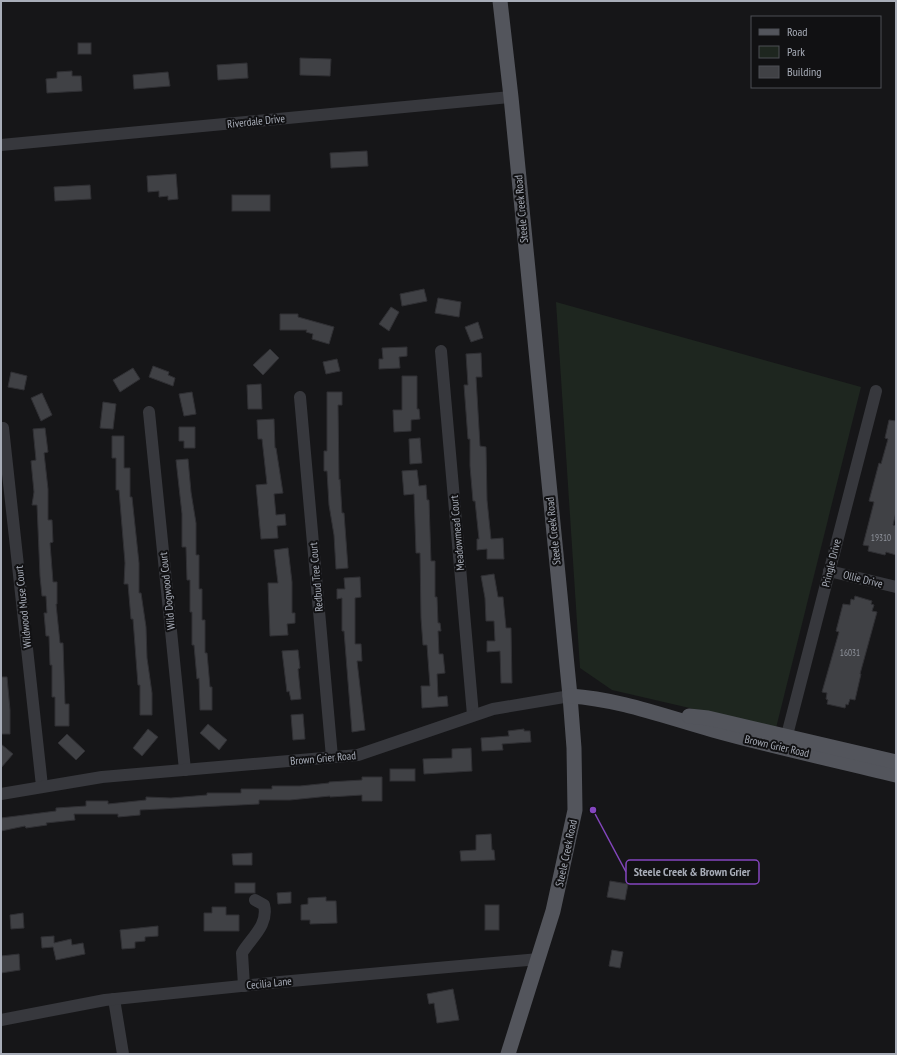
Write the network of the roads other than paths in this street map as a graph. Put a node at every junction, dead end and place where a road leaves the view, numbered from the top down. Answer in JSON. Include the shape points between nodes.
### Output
{"nodes":[{"id":1,"x":500,"y":1,"type":"edge"},
{"id":2,"x":511,"y":97,"type":"junction"},
{"id":3,"x":1,"y":145,"type":"edge"},
{"id":4,"x":441,"y":350,"type":"dead end"},
{"id":5,"x":876,"y":391,"type":"dead end"},
{"id":6,"x":300,"y":396,"type":"dead end"},
{"id":7,"x":149,"y":412,"type":"dead end"},
{"id":8,"x":3,"y":428,"type":"dead end"},
{"id":9,"x":829,"y":571,"type":"junction"},
{"id":10,"x":896,"y":587,"type":"edge"},
{"id":11,"x":570,"y":696,"type":"junction"},
{"id":12,"x":660,"y":713,"type":"junction"},
{"id":13,"x":473,"y":715,"type":"junction"},
{"id":14,"x":788,"y":735,"type":"junction"},
{"id":15,"x":332,"y":757,"type":"junction"},
{"id":16,"x":896,"y":762,"type":"edge"},
{"id":17,"x":185,"y":770,"type":"junction"},
{"id":18,"x":896,"y":774,"type":"edge"},
{"id":19,"x":42,"y":786,"type":"junction"},
{"id":20,"x":1,"y":794,"type":"edge"},
{"id":21,"x":255,"y":900,"type":"dead end"},
{"id":22,"x":539,"y":959,"type":"junction"},
{"id":23,"x":244,"y":986,"type":"junction"},
{"id":24,"x":114,"y":999,"type":"junction"},
{"id":25,"x":1,"y":1020,"type":"edge"},
{"id":26,"x":123,"y":1054,"type":"edge"},
{"id":27,"x":508,"y":1054,"type":"edge"}],
"edges":[{"from":1,"to":2,"type":"main road","name":"Steele Creek Road"},
{"from":2,"to":3,"type":"street","name":"Riverdale Drive"},
{"from":2,"to":11,"type":"main road","name":"Steele Creek Road"},
{"from":4,"to":13,"type":"street","name":"Meadowmead Court"},
{"from":5,"to":9,"type":"street","name":"Pringle Drive"},
{"from":6,"to":15,"type":"street","name":"Redbud Tree Court"},
{"from":7,"to":17,"type":"street","name":"Wild Dogwood Court"},
{"from":8,"to":19,"type":"street","name":"Wildwood Muse Court"},
{"from":9,"to":10,"type":"street","name":"Ollie Drive"},
{"from":9,"to":14,"type":"street","name":"Pringle Drive"},
{"from":11,"to":12,"type":"main road","name":"Brown Grier Road","via":[[587,697]]},
{"from":11,"to":13,"type":"street","name":"Brown Grier Road","via":[[507,706]]},
{"from":11,"to":22,"type":"main road","name":"Steele Creek Road","via":[[575,810]]},
{"from":12,"to":14,"type":"main road","name":"Brown Grier Road","via":[[708,718]]},
{"from":12,"to":18,"type":"main road","name":"Brown Grier Road","via":[[713,730]]},
{"from":13,"to":15,"type":"street","name":"Brown Grier Road","via":[[358,755]]},
{"from":14,"to":16,"type":"main road","name":"Brown Grier Road"},
{"from":15,"to":17,"type":"street","name":"Brown Grier Road"},
{"from":17,"to":19,"type":"street","name":"Brown Grier Road","via":[[102,777]]},
{"from":19,"to":20,"type":"street","name":"Brown Grier Road"},
{"from":21,"to":23,"type":"street","via":[[264,905],[264,919],[261,929],[242,953]]},
{"from":22,"to":23,"type":"street","name":"Cecilia Lane"},
{"from":22,"to":27,"type":"main road","name":"Steele Creek Road"},
{"from":23,"to":24,"type":"street","name":"Cecilia Lane"},
{"from":24,"to":25,"type":"street","name":"Cecilia Lane","via":[[75,1004]]},
{"from":24,"to":26,"type":"street"}]}
